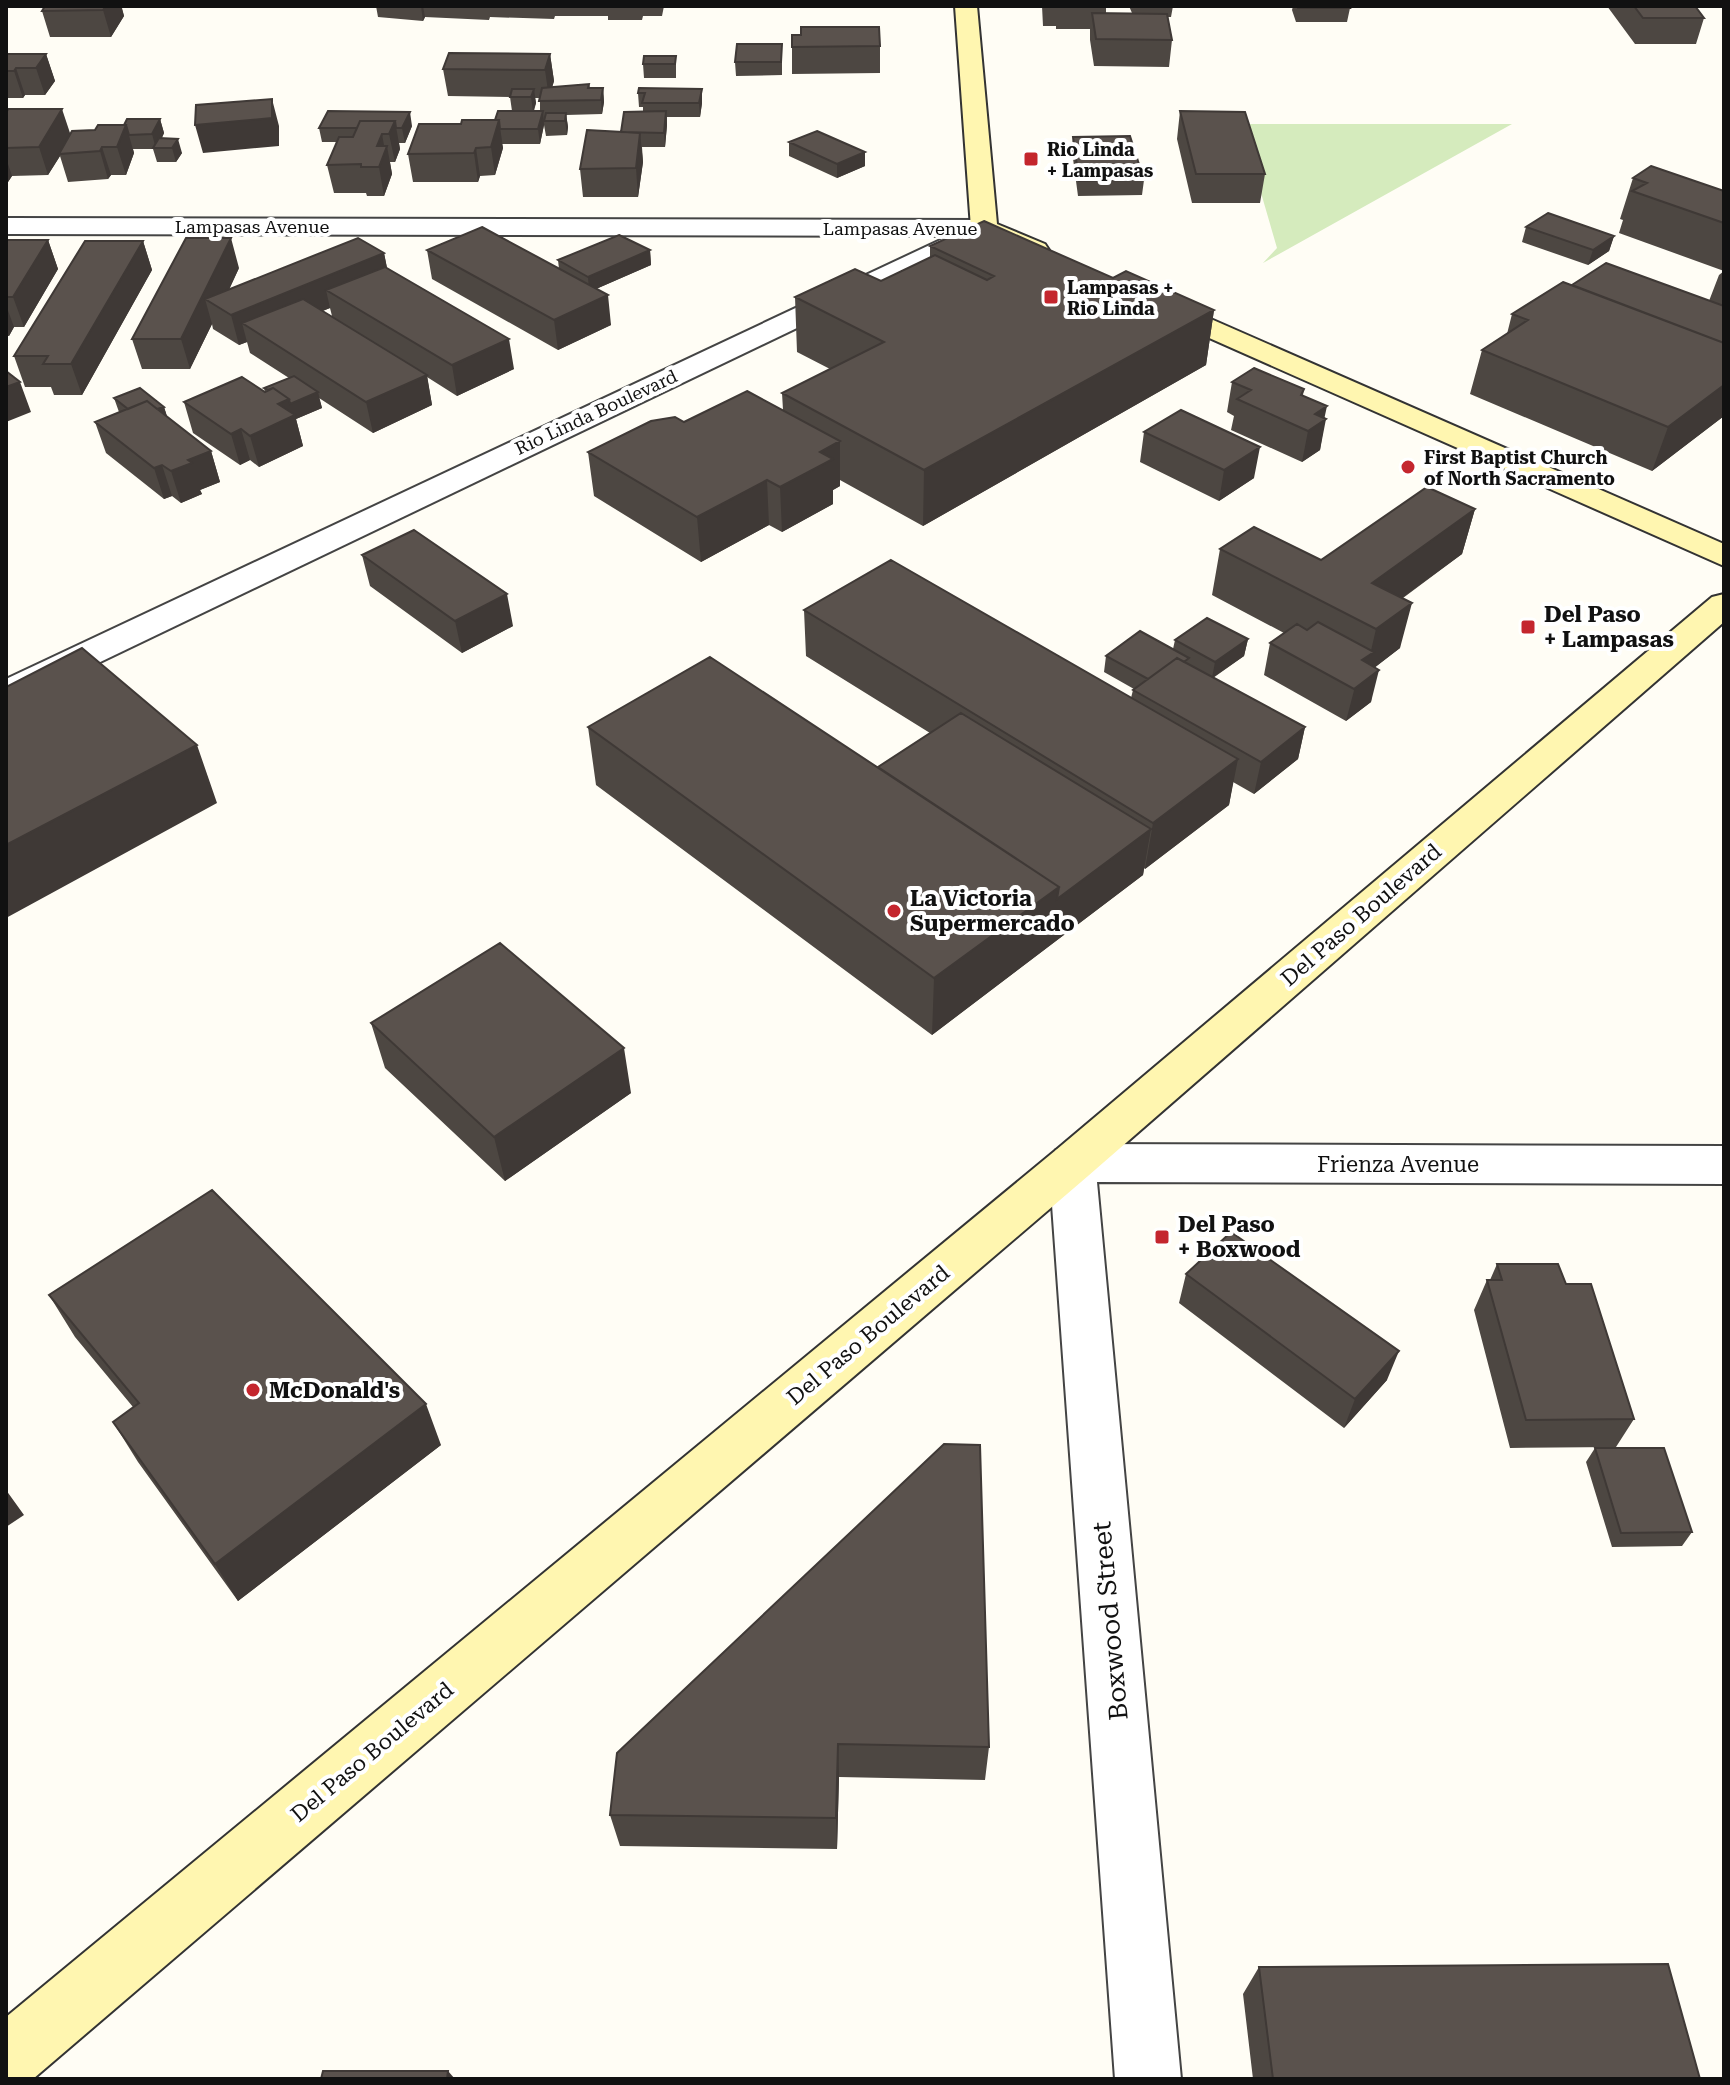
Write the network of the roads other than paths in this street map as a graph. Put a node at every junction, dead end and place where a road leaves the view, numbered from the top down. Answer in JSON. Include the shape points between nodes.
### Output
{"nodes":[{"id":1,"x":966,"y":6,"type":"edge"},
{"id":2,"x":6,"y":226,"type":"edge"},
{"id":3,"x":984,"y":228,"type":"junction"},
{"id":4,"x":1060,"y":261,"type":"edge"},
{"id":5,"x":1128,"y":291,"type":"edge"},
{"id":6,"x":1724,"y":556,"type":"edge"},
{"id":7,"x":1724,"y":604,"type":"edge"},
{"id":8,"x":6,"y":693,"type":"edge"},
{"id":9,"x":1072,"y":1163,"type":"junction"},
{"id":10,"x":1724,"y":1165,"type":"edge"},
{"id":11,"x":6,"y":2059,"type":"edge"},
{"id":12,"x":1148,"y":2079,"type":"edge"}],
"edges":[{"from":1,"to":3,"type":"main road"},
{"from":2,"to":3,"type":"street","name":"Lampasas Avenue"},
{"from":3,"to":4,"type":"main road","name":"Lampasas Avenue"},
{"from":3,"to":8,"type":"street","name":"Rio Linda Boulevard"},
{"from":5,"to":6,"type":"main road"},
{"from":7,"to":9,"type":"main road","name":"Del Paso Boulevard"},
{"from":9,"to":10,"type":"street","name":"Frienza Avenue"},
{"from":9,"to":11,"type":"main road","name":"Del Paso Boulevard"},
{"from":9,"to":12,"type":"street","name":"Boxwood Street"}]}
